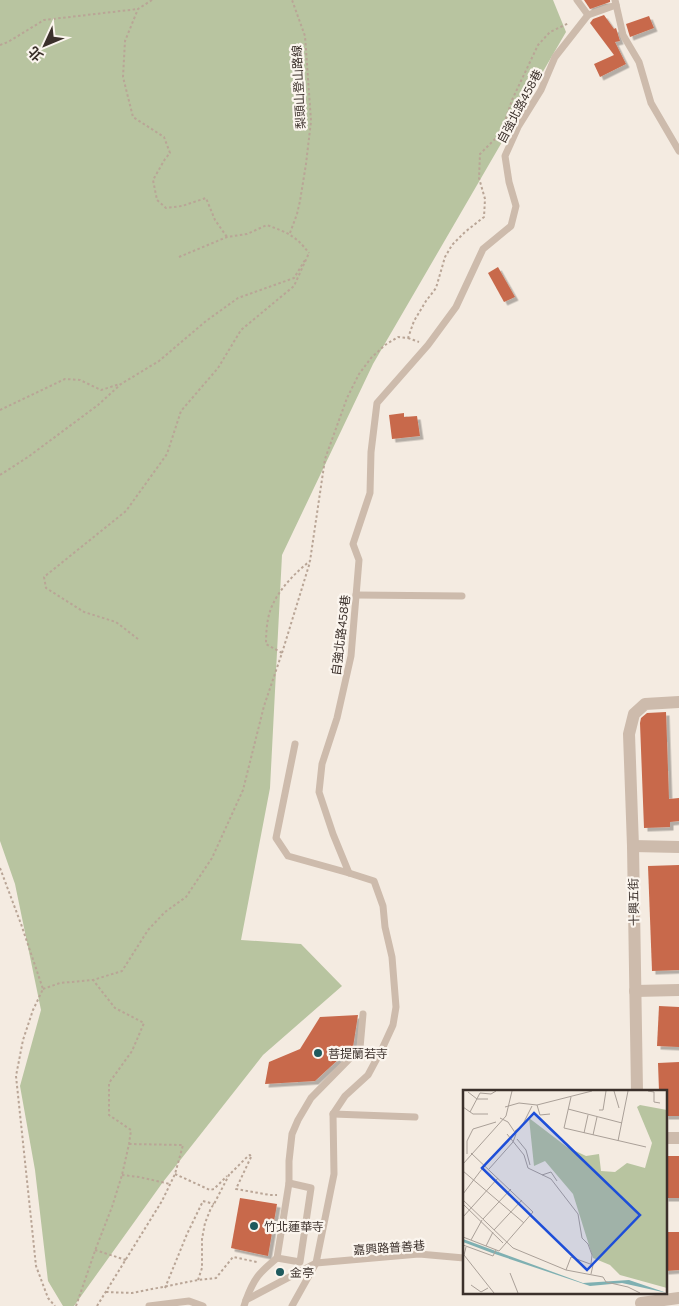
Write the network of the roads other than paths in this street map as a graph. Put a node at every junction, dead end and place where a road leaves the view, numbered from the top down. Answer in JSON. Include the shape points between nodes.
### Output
{"nodes":[{"id":1,"x":577,"y":0,"type":"edge"},
{"id":2,"x":616,"y":3,"type":"edge"},
{"id":3,"x":588,"y":15,"type":"junction"},
{"id":4,"x":679,"y":152,"type":"edge"},
{"id":5,"x":356,"y":596,"type":"junction"},
{"id":6,"x":462,"y":596,"type":"dead end"},
{"id":7,"x":679,"y":702,"type":"edge"},
{"id":8,"x":295,"y":744,"type":"dead end"},
{"id":9,"x":633,"y":846,"type":"junction"},
{"id":10,"x":679,"y":846,"type":"edge"},
{"id":11,"x":350,"y":873,"type":"junction"},
{"id":12,"x":679,"y":990,"type":"edge"},
{"id":13,"x":634,"y":991,"type":"junction"},
{"id":14,"x":364,"y":1014,"type":"dead end"},
{"id":15,"x":637,"y":1090,"type":"edge"},
{"id":16,"x":333,"y":1114,"type":"junction"},
{"id":17,"x":416,"y":1117,"type":"dead end"},
{"id":18,"x":666,"y":1138,"type":"edge"},
{"id":19,"x":679,"y":1138,"type":"edge"},
{"id":20,"x":289,"y":1183,"type":"junction"},
{"id":21,"x":277,"y":1258,"type":"junction"},
{"id":22,"x":463,"y":1258,"type":"edge"},
{"id":23,"x":316,"y":1263,"type":"junction"},
{"id":24,"x":679,"y":1298,"type":"edge"},
{"id":25,"x":641,"y":1300,"type":"edge"},
{"id":26,"x":245,"y":1303,"type":"edge"},
{"id":27,"x":149,"y":1306,"type":"edge"},
{"id":28,"x":203,"y":1306,"type":"edge"},
{"id":29,"x":292,"y":1306,"type":"edge"}],
"edges":[{"from":1,"to":3,"type":"lane"},
{"from":2,"to":3,"type":"lane"},
{"from":2,"to":4,"type":"lane","via":[[623,35],[639,62],[651,103]]},
{"from":3,"to":5,"type":"lane","name":"自強北路458巷","via":[[555,57],[505,156],[516,206],[511,226],[483,250],[456,307],[428,345],[377,403],[370,493],[353,544],[359,560]]},
{"from":5,"to":6,"type":"lane"},
{"from":5,"to":11,"type":"lane","name":"自強北路458巷","via":[[351,656],[337,718],[322,764],[319,792]]},
{"from":7,"to":9,"type":"street","name":"十興五街","via":[[645,704],[634,714],[629,734]]},
{"from":8,"to":11,"type":"lane","via":[[276,838],[288,856]]},
{"from":9,"to":10,"type":"street"},
{"from":9,"to":13,"type":"street","name":"十興五街"},
{"from":11,"to":16,"type":"lane","via":[[374,881],[383,906],[396,1006],[393,1025],[368,1075],[344,1096]]},
{"from":12,"to":13,"type":"street"},
{"from":13,"to":15,"type":"street","name":"十興五街"},
{"from":14,"to":20,"type":"lane","via":[[360,1048],[311,1098],[298,1120],[292,1134]]},
{"from":16,"to":17,"type":"lane"},
{"from":16,"to":23,"type":"lane","via":[[334,1174]]},
{"from":18,"to":19,"type":"street"},
{"from":20,"to":21,"type":"lane"},
{"from":20,"to":21,"type":"lane","via":[[311,1188],[300,1262]]},
{"from":21,"to":26,"type":"lane","via":[[252,1284]]},
{"from":22,"to":23,"type":"lane","name":"嘉興路普善巷","via":[[419,1254]]},
{"from":23,"to":26,"type":"lane"},
{"from":23,"to":29,"type":"lane"},
{"from":24,"to":25,"type":"street"},
{"from":27,"to":28,"type":"lane","via":[[189,1301]]}]}
